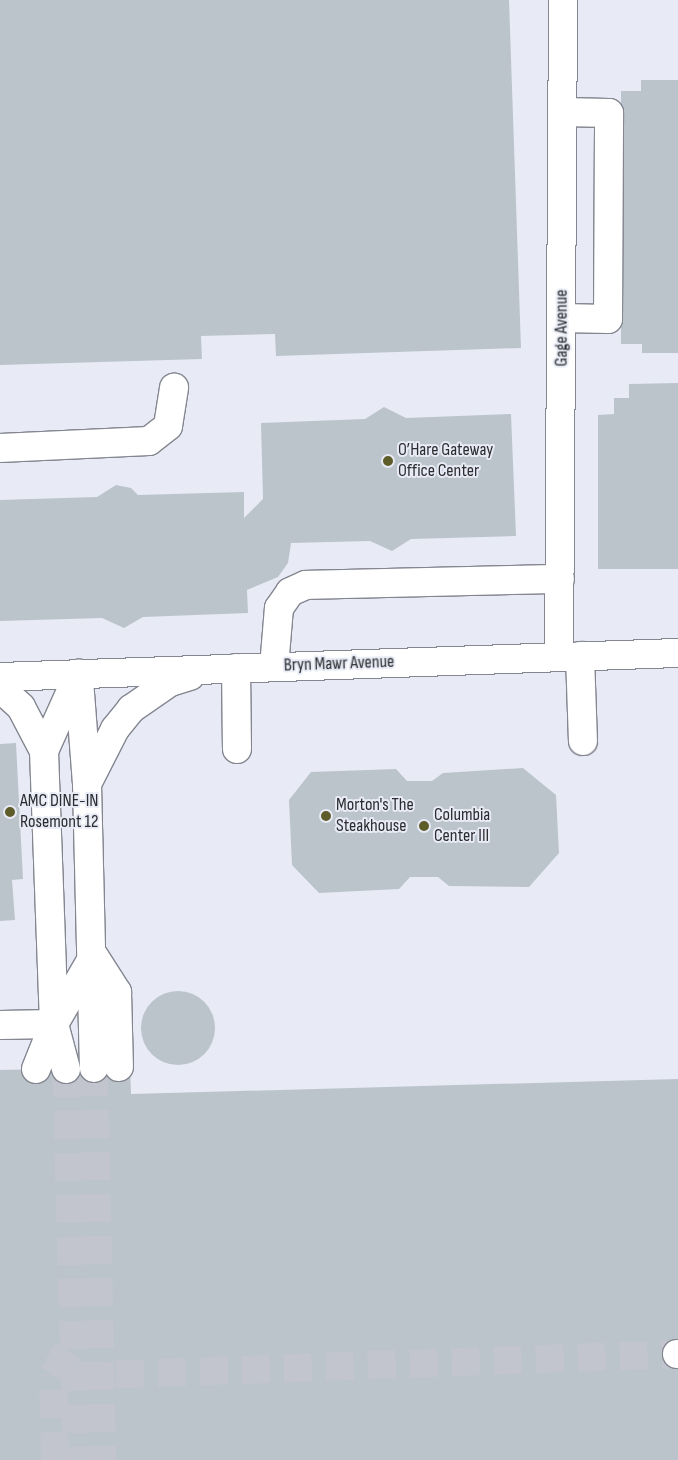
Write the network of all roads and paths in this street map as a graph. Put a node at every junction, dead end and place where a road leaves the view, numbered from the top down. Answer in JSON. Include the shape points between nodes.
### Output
{"nodes":[{"id":1,"x":564,"y":0,"type":"edge"},
{"id":2,"x":563,"y":112,"type":"junction"},
{"id":3,"x":562,"y":318,"type":"junction"},
{"id":4,"x":174,"y":387,"type":"dead end"},
{"id":5,"x":0,"y":448,"type":"edge"},
{"id":6,"x":560,"y":579,"type":"junction"},
{"id":7,"x":678,"y":652,"type":"edge"},
{"id":8,"x":570,"y":656,"type":"junction"},
{"id":9,"x":274,"y":666,"type":"junction"},
{"id":10,"x":228,"y":668,"type":"junction"},
{"id":11,"x":79,"y":673,"type":"junction"},
{"id":12,"x":0,"y":677,"type":"edge"},
{"id":13,"x":0,"y":688,"type":"edge"},
{"id":14,"x":583,"y":741,"type":"dead end"},
{"id":15,"x":237,"y":749,"type":"dead end"},
{"id":16,"x":44,"y":751,"type":"junction"},
{"id":17,"x":87,"y":784,"type":"junction"},
{"id":18,"x":94,"y":956,"type":"junction"},
{"id":19,"x":54,"y":1024,"type":"junction"},
{"id":20,"x":0,"y":1025,"type":"edge"},
{"id":21,"x":106,"y":1068,"type":"tunnel mouth"},
{"id":22,"x":36,"y":1069,"type":"tunnel mouth"},
{"id":23,"x":66,"y":1069,"type":"tunnel mouth"}],
"edges":[{"from":1,"to":2,"type":"street","name":"Gage Avenue"},
{"from":2,"to":3,"type":"street","name":"Gage Avenue"},
{"from":2,"to":3,"type":"street","via":[[609,113],[608,319]]},
{"from":3,"to":6,"type":"street","name":"Gage Avenue"},
{"from":4,"to":5,"type":"street","via":[[168,426],[149,441]]},
{"from":6,"to":8,"type":"street","name":"Gage Avenue"},
{"from":6,"to":9,"type":"street","via":[[306,585],[290,592],[279,608]]},
{"from":7,"to":8,"type":"street","name":"Bryn Mawr Avenue"},
{"from":8,"to":9,"type":"street","name":"Bryn Mawr Avenue"},
{"from":8,"to":14,"type":"street","name":"Gage Avenue"},
{"from":9,"to":10,"type":"street","name":"Bryn Mawr Avenue"},
{"from":10,"to":11,"type":"street","name":"Bryn Mawr Avenue"},
{"from":10,"to":15,"type":"street"},
{"from":10,"to":17,"type":"street","via":[[170,682],[131,709],[115,729]]},
{"from":11,"to":12,"type":"street","name":"Bryn Mawr Avenue"},
{"from":11,"to":16,"type":"street"},
{"from":11,"to":17,"type":"street"},
{"from":13,"to":16,"type":"street","via":[[21,707]]},
{"from":16,"to":19,"type":"street"},
{"from":17,"to":18,"type":"street"},
{"from":18,"to":19,"type":"street"},
{"from":18,"to":21,"type":"street"},
{"from":19,"to":20,"type":"street"},
{"from":19,"to":22,"type":"street"},
{"from":19,"to":23,"type":"street"}]}
